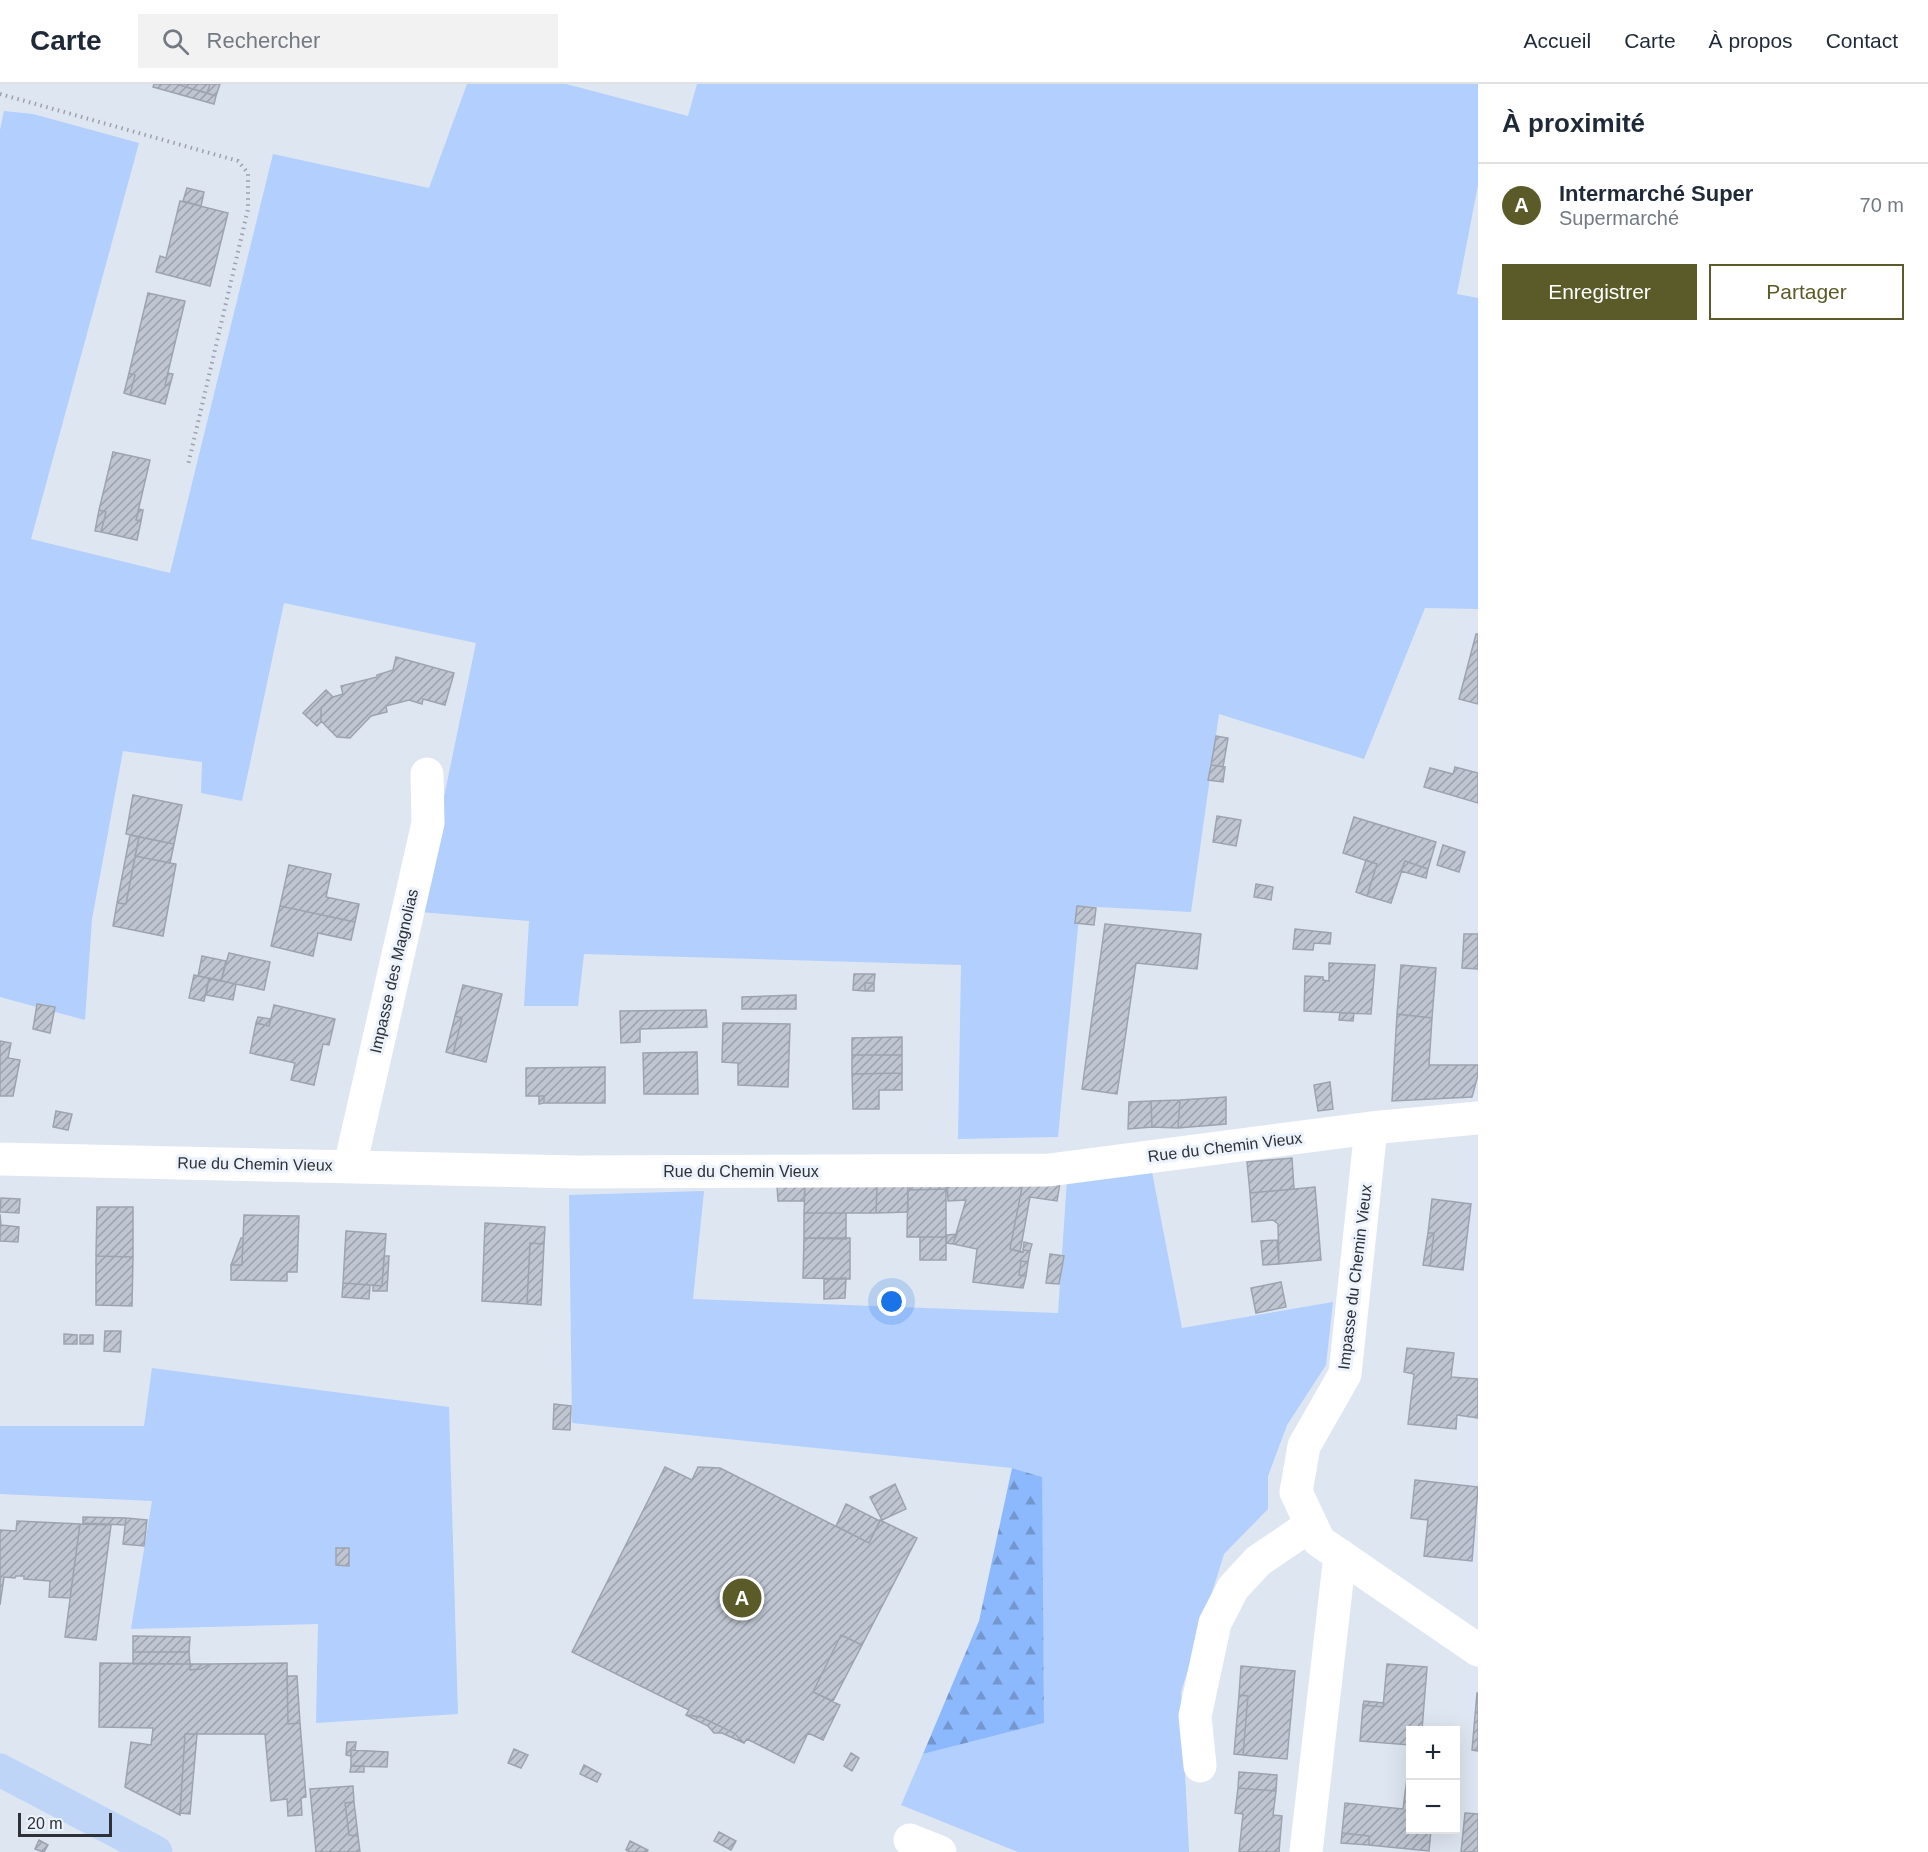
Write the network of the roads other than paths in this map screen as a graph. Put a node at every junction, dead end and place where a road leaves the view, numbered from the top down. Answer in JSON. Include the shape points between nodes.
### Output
{"nodes":[{"id":1,"x":427,"y":774,"type":"dead end"},
{"id":2,"x":1478,"y":1118,"type":"edge"},
{"id":3,"x":1371,"y":1128,"type":"junction"},
{"id":4,"x":0,"y":1159,"type":"edge"},
{"id":5,"x":350,"y":1166,"type":"junction"},
{"id":6,"x":1311,"y":1525,"type":"junction"},
{"id":7,"x":1340,"y":1555,"type":"junction"},
{"id":8,"x":1478,"y":1650,"type":"edge"},
{"id":9,"x":1200,"y":1766,"type":"dead end"},
{"id":10,"x":0,"y":1770,"type":"edge"},
{"id":11,"x":910,"y":1840,"type":"dead end"},
{"id":12,"x":156,"y":1852,"type":"edge"},
{"id":13,"x":940,"y":1852,"type":"edge"},
{"id":14,"x":1306,"y":1852,"type":"edge"}],
"edges":[{"from":1,"to":5,"type":"street","name":"Impasse des Magnolias","via":[[428,823]]},
{"from":2,"to":3,"type":"street","name":"Rue du Chemin Vieux"},
{"from":3,"to":5,"type":"street","name":"Rue du Chemin Vieux","via":[[1049,1170],[578,1172]]},
{"from":3,"to":6,"type":"street","name":"Impasse du Chemin Vieux","via":[[1345,1374],[1304,1446],[1296,1492]]},
{"from":4,"to":5,"type":"street","name":"Rue du Chemin Vieux"},
{"from":6,"to":7,"type":"street","name":"Impasse du Chemin Vieux","via":[[1319,1541]]},
{"from":6,"to":9,"type":"street","via":[[1257,1561],[1233,1588],[1215,1623],[1195,1716]]},
{"from":7,"to":8,"type":"street","name":"Impasse du Chemin Vieux"},
{"from":7,"to":14,"type":"street"},
{"from":10,"to":12,"type":"main road"},
{"from":11,"to":13,"type":"street"}]}
